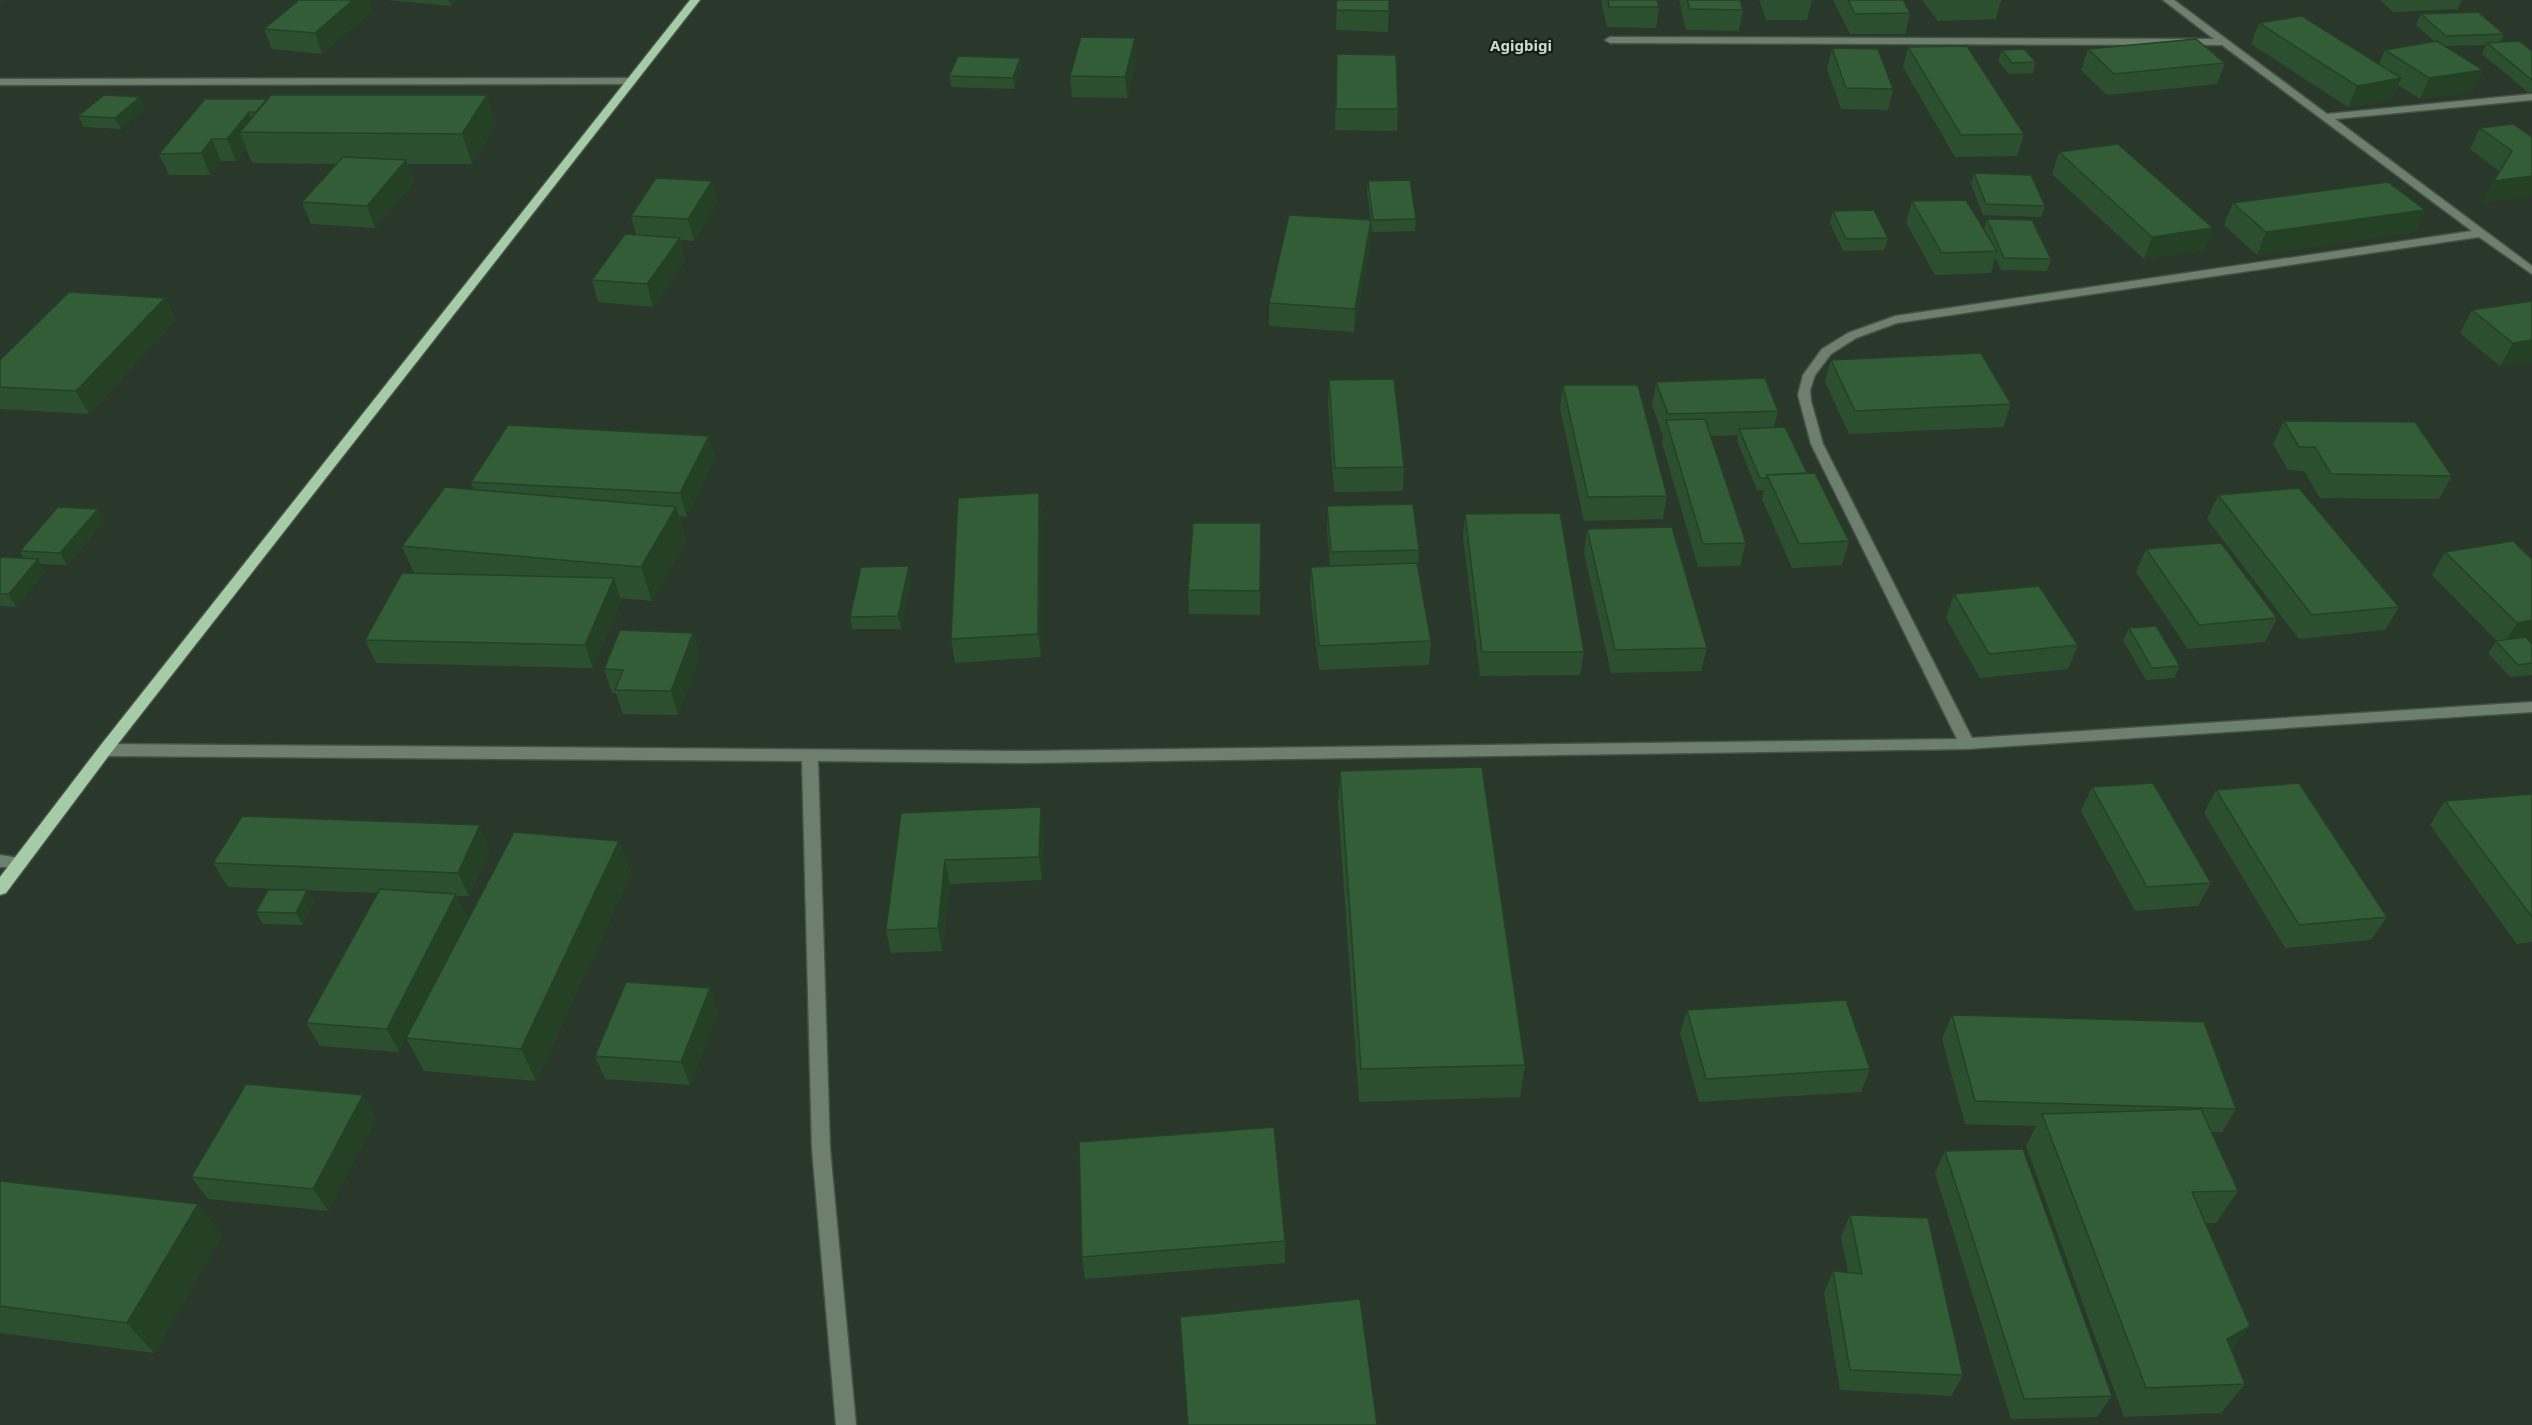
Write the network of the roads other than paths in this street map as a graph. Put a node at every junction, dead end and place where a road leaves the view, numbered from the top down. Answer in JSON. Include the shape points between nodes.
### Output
{"nodes":[{"id":1,"x":695,"y":0,"type":"edge"},
{"id":2,"x":2168,"y":0,"type":"edge"},
{"id":3,"x":1610,"y":40,"type":"dead end"},
{"id":4,"x":2226,"y":42,"type":"junction"},
{"id":5,"x":631,"y":81,"type":"junction"},
{"id":6,"x":0,"y":82,"type":"edge"},
{"id":7,"x":2532,"y":97,"type":"edge"},
{"id":8,"x":2327,"y":117,"type":"junction"},
{"id":9,"x":2484,"y":233,"type":"junction"},
{"id":10,"x":2532,"y":271,"type":"edge"},
{"id":11,"x":2532,"y":707,"type":"edge"},
{"id":12,"x":1967,"y":744,"type":"junction"},
{"id":13,"x":105,"y":750,"type":"junction"},
{"id":14,"x":810,"y":756,"type":"junction"},
{"id":15,"x":0,"y":861,"type":"edge"},
{"id":16,"x":20,"y":863,"type":"junction"},
{"id":17,"x":0,"y":889,"type":"edge"},
{"id":18,"x":846,"y":1425,"type":"edge"}],
"edges":[{"from":1,"to":5,"type":"main road"},
{"from":2,"to":4,"type":"street"},
{"from":3,"to":4,"type":"street"},
{"from":4,"to":8,"type":"street"},
{"from":5,"to":6,"type":"street"},
{"from":5,"to":13,"type":"main road"},
{"from":7,"to":8,"type":"street"},
{"from":8,"to":9,"type":"street"},
{"from":9,"to":10,"type":"street"},
{"from":9,"to":12,"type":"street","via":[[1895,320],[1836,343],[1814,365],[1804,391],[1817,444]]},
{"from":11,"to":12,"type":"street"},
{"from":12,"to":14,"type":"street","via":[[1026,757]]},
{"from":13,"to":14,"type":"street"},
{"from":13,"to":16,"type":"main road"},
{"from":14,"to":18,"type":"street","via":[[821,1149]]},
{"from":15,"to":16,"type":"street"},
{"from":16,"to":17,"type":"main road"}]}
